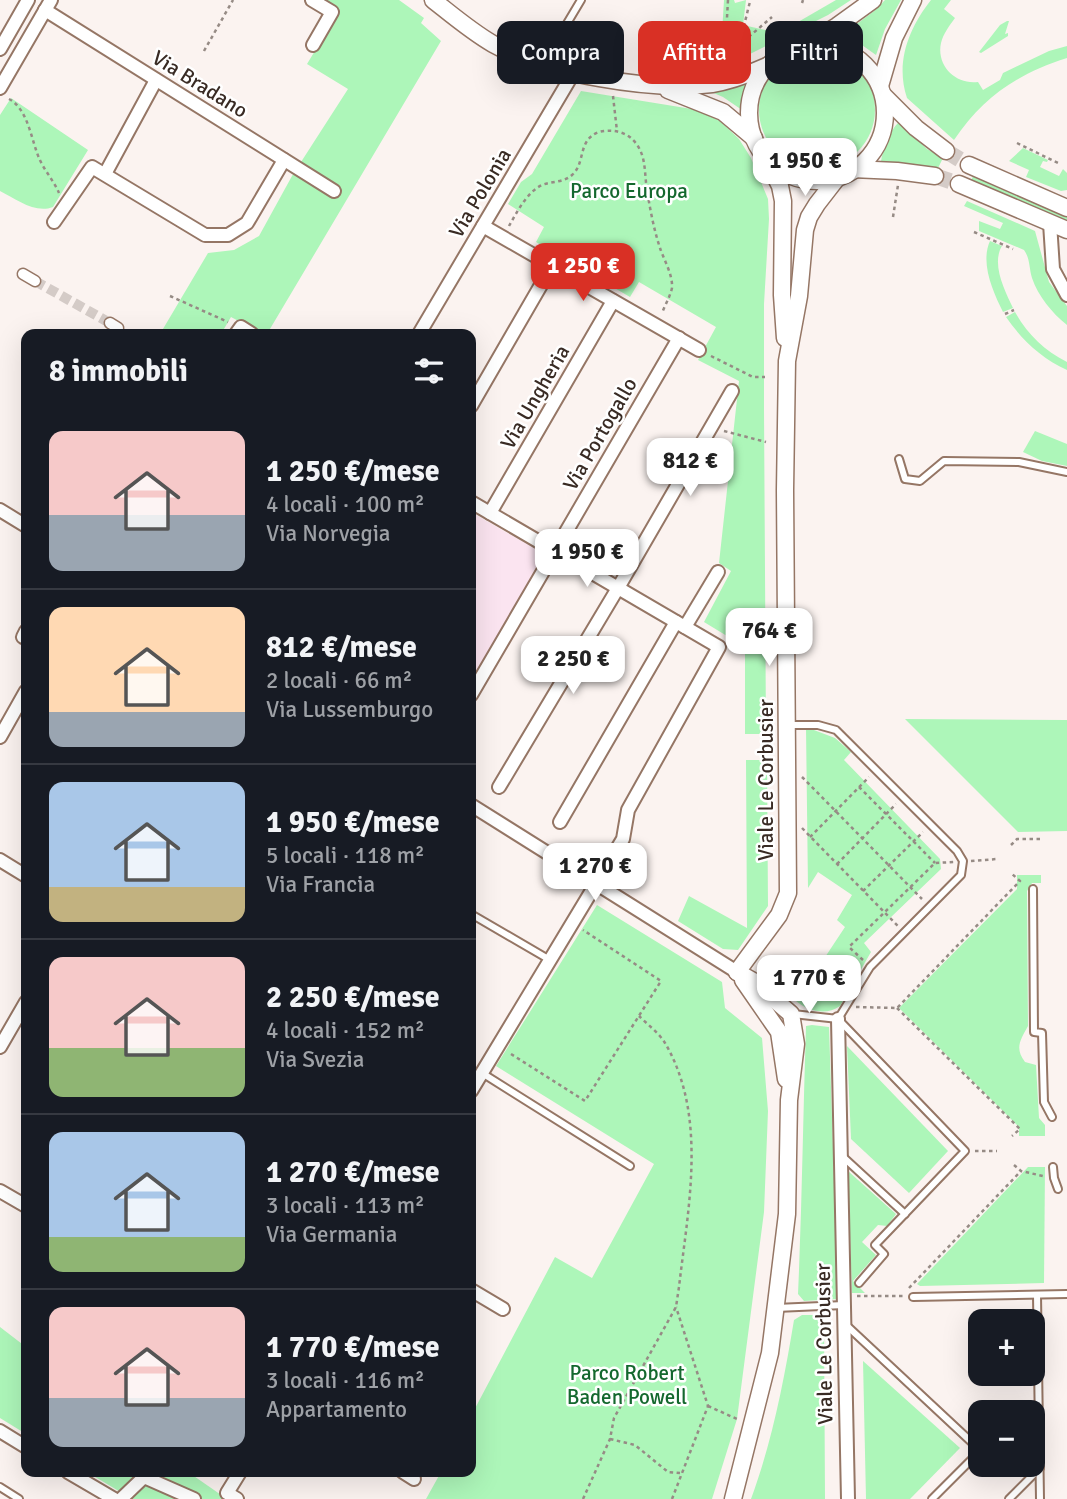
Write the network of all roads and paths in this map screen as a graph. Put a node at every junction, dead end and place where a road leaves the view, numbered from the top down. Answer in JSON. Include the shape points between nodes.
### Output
{"nodes":[{"id":1,"x":28,"y":0,"type":"edge"},
{"id":2,"x":233,"y":0,"type":"edge"},
{"id":3,"x":312,"y":0,"type":"edge"},
{"id":4,"x":433,"y":0,"type":"edge"},
{"id":5,"x":581,"y":0,"type":"edge"},
{"id":6,"x":728,"y":0,"type":"edge"},
{"id":7,"x":873,"y":0,"type":"edge"},
{"id":8,"x":913,"y":0,"type":"edge"},
{"id":9,"x":750,"y":2,"type":"edge"},
{"id":10,"x":48,"y":5,"type":"edge"},
{"id":11,"x":772,"y":17,"type":"dead end"},
{"id":12,"x":569,"y":21,"type":"edge"},
{"id":13,"x":727,"y":21,"type":"edge"},
{"id":14,"x":744,"y":21,"type":"edge"},
{"id":15,"x":844,"y":21,"type":"edge"},
{"id":16,"x":751,"y":35,"type":"edge"},
{"id":17,"x":313,"y":45,"type":"dead end"},
{"id":18,"x":497,"y":46,"type":"edge"},
{"id":19,"x":0,"y":49,"type":"edge"},
{"id":20,"x":204,"y":51,"type":"dead end"},
{"id":21,"x":863,"y":64,"type":"edge"},
{"id":22,"x":765,"y":67,"type":"edge"},
{"id":23,"x":765,"y":69,"type":"edge"},
{"id":24,"x":156,"y":79,"type":"junction"},
{"id":25,"x":624,"y":80,"type":"edge"},
{"id":26,"x":567,"y":84,"type":"edge"},
{"id":27,"x":656,"y":85,"type":"junction"},
{"id":28,"x":882,"y":91,"type":"junction"},
{"id":29,"x":3,"y":93,"type":"edge"},
{"id":30,"x":613,"y":93,"type":"dead end"},
{"id":31,"x":617,"y":131,"type":"junction"},
{"id":32,"x":754,"y":138,"type":"junction"},
{"id":33,"x":1017,"y":143,"type":"dead end"},
{"id":34,"x":946,"y":151,"type":"tunnel mouth"},
{"id":35,"x":766,"y":158,"type":"junction"},
{"id":36,"x":284,"y":160,"type":"junction"},
{"id":37,"x":1060,"y":164,"type":"dead end"},
{"id":38,"x":970,"y":165,"type":"tunnel mouth"},
{"id":39,"x":846,"y":171,"type":"junction"},
{"id":40,"x":105,"y":174,"type":"junction"},
{"id":41,"x":935,"y":176,"type":"tunnel mouth"},
{"id":42,"x":959,"y":184,"type":"tunnel mouth"},
{"id":43,"x":898,"y":188,"type":"dead end"},
{"id":44,"x":334,"y":191,"type":"dead end"},
{"id":45,"x":1065,"y":205,"type":"edge"},
{"id":46,"x":65,"y":206,"type":"junction"},
{"id":47,"x":893,"y":217,"type":"dead end"},
{"id":48,"x":54,"y":222,"type":"dead end"},
{"id":49,"x":1050,"y":223,"type":"junction"},
{"id":50,"x":483,"y":226,"type":"junction"},
{"id":51,"x":1067,"y":230,"type":"edge"},
{"id":52,"x":974,"y":232,"type":"dead end"},
{"id":53,"x":503,"y":238,"type":"junction"},
{"id":54,"x":1013,"y":249,"type":"dead end"},
{"id":55,"x":552,"y":266,"type":"junction"},
{"id":56,"x":23,"y":274,"type":"dead end"},
{"id":57,"x":35,"y":281,"type":"tunnel mouth"},
{"id":58,"x":1067,"y":295,"type":"edge"},
{"id":59,"x":170,"y":296,"type":"dead end"},
{"id":60,"x":613,"y":301,"type":"junction"},
{"id":61,"x":1014,"y":310,"type":"dead end"},
{"id":62,"x":1005,"y":314,"type":"dead end"},
{"id":63,"x":657,"y":326,"type":"junction"},
{"id":64,"x":237,"y":329,"type":"edge"},
{"id":65,"x":422,"y":329,"type":"edge"},
{"id":66,"x":679,"y":338,"type":"junction"},
{"id":67,"x":699,"y":350,"type":"joint"},
{"id":68,"x":788,"y":361,"type":"junction"},
{"id":69,"x":765,"y":377,"type":"dead end"},
{"id":70,"x":732,"y":391,"type":"dead end"},
{"id":71,"x":476,"y":397,"type":"edge"},
{"id":72,"x":711,"y":427,"type":"junction"},
{"id":73,"x":766,"y":442,"type":"dead end"},
{"id":74,"x":899,"y":459,"type":"dead end"},
{"id":75,"x":1067,"y":472,"type":"edge"},
{"id":76,"x":476,"y":505,"type":"edge"},
{"id":77,"x":0,"y":510,"type":"edge"},
{"id":78,"x":490,"y":513,"type":"junction"},
{"id":79,"x":21,"y":523,"type":"edge"},
{"id":80,"x":554,"y":551,"type":"junction"},
{"id":81,"x":718,"y":572,"type":"dead end"},
{"id":82,"x":618,"y":588,"type":"junction"},
{"id":83,"x":768,"y":614,"type":"dead end"},
{"id":84,"x":680,"y":624,"type":"junction"},
{"id":85,"x":732,"y":638,"type":"junction"},
{"id":86,"x":719,"y":647,"type":"junction"},
{"id":87,"x":768,"y":652,"type":"dead end"},
{"id":88,"x":476,"y":686,"type":"edge"},
{"id":89,"x":21,"y":700,"type":"edge"},
{"id":90,"x":787,"y":725,"type":"junction"},
{"id":91,"x":0,"y":737,"type":"edge"},
{"id":92,"x":787,"y":762,"type":"junction"},
{"id":93,"x":876,"y":770,"type":"junction"},
{"id":94,"x":499,"y":787,"type":"dead end"},
{"id":95,"x":859,"y":787,"type":"junction"},
{"id":96,"x":903,"y":797,"type":"junction"},
{"id":97,"x":476,"y":808,"type":"edge"},
{"id":98,"x":835,"y":811,"type":"junction"},
{"id":99,"x":788,"y":813,"type":"junction"},
{"id":100,"x":886,"y":814,"type":"junction"},
{"id":101,"x":560,"y":821,"type":"dead end"},
{"id":102,"x":931,"y":824,"type":"junction"},
{"id":103,"x":810,"y":837,"type":"junction"},
{"id":104,"x":862,"y":838,"type":"junction"},
{"id":105,"x":1040,"y":839,"type":"dead end"},
{"id":106,"x":913,"y":841,"type":"junction"},
{"id":107,"x":1011,"y":845,"type":"dead end"},
{"id":108,"x":997,"y":859,"type":"dead end"},
{"id":109,"x":0,"y":860,"type":"edge"},
{"id":110,"x":963,"y":861,"type":"junction"},
{"id":111,"x":935,"y":863,"type":"junction"},
{"id":112,"x":836,"y":864,"type":"junction"},
{"id":113,"x":889,"y":865,"type":"junction"},
{"id":114,"x":21,"y":873,"type":"edge"},
{"id":115,"x":1011,"y":873,"type":"dead end"},
{"id":116,"x":596,"y":884,"type":"junction"},
{"id":117,"x":910,"y":887,"type":"junction"},
{"id":118,"x":1033,"y":889,"type":"dead end"},
{"id":119,"x":863,"y":891,"type":"junction"},
{"id":120,"x":930,"y":907,"type":"junction"},
{"id":121,"x":884,"y":913,"type":"junction"},
{"id":122,"x":476,"y":917,"type":"edge"},
{"id":123,"x":581,"y":929,"type":"dead end"},
{"id":124,"x":904,"y":933,"type":"junction"},
{"id":125,"x":550,"y":960,"type":"junction"},
{"id":126,"x":870,"y":967,"type":"junction"},
{"id":127,"x":737,"y":972,"type":"junction"},
{"id":128,"x":846,"y":1007,"type":"junction"},
{"id":129,"x":897,"y":1008,"type":"junction"},
{"id":130,"x":21,"y":1011,"type":"edge"},
{"id":131,"x":791,"y":1014,"type":"junction"},
{"id":132,"x":639,"y":1016,"type":"junction"},
{"id":133,"x":838,"y":1019,"type":"junction"},
{"id":134,"x":0,"y":1047,"type":"edge"},
{"id":135,"x":511,"y":1054,"type":"dead end"},
{"id":136,"x":482,"y":1073,"type":"junction"},
{"id":137,"x":476,"y":1083,"type":"edge"},
{"id":138,"x":789,"y":1100,"type":"junction"},
{"id":139,"x":1052,"y":1117,"type":"dead end"},
{"id":140,"x":1012,"y":1136,"type":"dead end"},
{"id":141,"x":965,"y":1151,"type":"junction"},
{"id":142,"x":997,"y":1151,"type":"dead end"},
{"id":143,"x":841,"y":1155,"type":"junction"},
{"id":144,"x":1014,"y":1165,"type":"dead end"},
{"id":145,"x":630,"y":1166,"type":"dead end"},
{"id":146,"x":1053,"y":1167,"type":"dead end"},
{"id":147,"x":1021,"y":1171,"type":"junction"},
{"id":148,"x":1054,"y":1178,"type":"junction"},
{"id":149,"x":1058,"y":1189,"type":"dead end"},
{"id":150,"x":0,"y":1191,"type":"edge"},
{"id":151,"x":21,"y":1203,"type":"edge"},
{"id":152,"x":905,"y":1214,"type":"junction"},
{"id":153,"x":859,"y":1283,"type":"dead end"},
{"id":154,"x":476,"y":1293,"type":"edge"},
{"id":155,"x":1067,"y":1294,"type":"edge"},
{"id":156,"x":1037,"y":1295,"type":"junction"},
{"id":157,"x":902,"y":1296,"type":"junction"},
{"id":158,"x":913,"y":1297,"type":"joint"},
{"id":159,"x":844,"y":1301,"type":"junction"},
{"id":160,"x":676,"y":1307,"type":"junction"},
{"id":161,"x":776,"y":1308,"type":"junction"},
{"id":162,"x":503,"y":1309,"type":"dead end"},
{"id":163,"x":844,"y":1324,"type":"junction"},
{"id":164,"x":1039,"y":1400,"type":"edge"},
{"id":165,"x":708,"y":1406,"type":"junction"},
{"id":166,"x":737,"y":1419,"type":"dead end"},
{"id":167,"x":0,"y":1431,"type":"edge"},
{"id":168,"x":610,"y":1439,"type":"junction"},
{"id":169,"x":968,"y":1440,"type":"edge"},
{"id":170,"x":21,"y":1444,"type":"edge"},
{"id":171,"x":968,"y":1463,"type":"edge"},
{"id":172,"x":682,"y":1474,"type":"junction"},
{"id":173,"x":77,"y":1477,"type":"edge"},
{"id":174,"x":238,"y":1477,"type":"edge"},
{"id":175,"x":1031,"y":1477,"type":"edge"},
{"id":176,"x":1040,"y":1477,"type":"edge"},
{"id":177,"x":0,"y":1487,"type":"edge"},
{"id":178,"x":229,"y":1497,"type":"edge"},
{"id":179,"x":733,"y":1497,"type":"edge"},
{"id":180,"x":19,"y":1499,"type":"edge"},
{"id":181,"x":114,"y":1499,"type":"edge"},
{"id":182,"x":121,"y":1499,"type":"edge"},
{"id":183,"x":194,"y":1499,"type":"edge"},
{"id":184,"x":583,"y":1499,"type":"edge"},
{"id":185,"x":672,"y":1499,"type":"edge"},
{"id":186,"x":848,"y":1499,"type":"edge"},
{"id":187,"x":932,"y":1499,"type":"edge"},
{"id":188,"x":1009,"y":1499,"type":"edge"},
{"id":189,"x":1040,"y":1499,"type":"edge"}],
"edges":[{"from":1,"to":19,"type":"street"},
{"from":2,"to":20,"type":"path"},
{"from":3,"to":17,"type":"street","via":[[332,12]]},
{"from":4,"to":18,"type":"street"},
{"from":5,"to":12,"type":"lane"},
{"from":6,"to":13,"type":"path"},
{"from":7,"to":15,"type":"street"},
{"from":8,"to":28,"type":"street","via":[[894,38]]},
{"from":9,"to":14,"type":"path"},
{"from":10,"to":24,"type":"street","name":"Via Bradano"},
{"from":10,"to":29,"type":"street"},
{"from":11,"to":16,"type":"path"},
{"from":21,"to":28,"type":"street"},
{"from":22,"to":27,"type":"street","via":[[713,84]]},
{"from":23,"to":32,"type":"street","via":[[752,92],[749,115]]},
{"from":24,"to":36,"type":"street","name":"Via Bradano"},
{"from":24,"to":40,"type":"street"},
{"from":25,"to":27,"type":"street"},
{"from":26,"to":50,"type":"street","name":"Via Polonia"},
{"from":27,"to":32,"type":"street","via":[[723,113]]},
{"from":28,"to":34,"type":"street","via":[[916,128]]},
{"from":28,"to":39,"type":"street","via":[[886,113],[879,140],[863,164]]},
{"from":29,"to":46,"type":"path","via":[[25,117],[40,162]]},
{"from":30,"to":31,"type":"path"},
{"from":31,"to":53,"type":"path","via":[[588,139],[575,172],[534,190]]},
{"from":31,"to":63,"type":"path","via":[[633,140],[644,159],[659,245],[671,280]]},
{"from":32,"to":35,"type":"street"},
{"from":33,"to":37,"type":"path"},
{"from":35,"to":39,"type":"street","via":[[783,172],[804,180],[826,180]]},
{"from":35,"to":68,"type":"street","name":"Viale Le Corbusier","via":[[783,201],[782,295]]},
{"from":36,"to":40,"type":"street","via":[[247,223],[228,235],[205,235]]},
{"from":36,"to":44,"type":"street","name":"Via Bradano"},
{"from":38,"to":45,"type":"street"},
{"from":39,"to":41,"type":"street"},
{"from":39,"to":68,"type":"street","name":"Viale Le Corbusier","via":[[817,204],[805,230]]},
{"from":40,"to":46,"type":"street","via":[[92,167]]},
{"from":42,"to":49,"type":"street"},
{"from":43,"to":47,"type":"path"},
{"from":46,"to":48,"type":"street"},
{"from":49,"to":51,"type":"street"},
{"from":49,"to":58,"type":"street","via":[[1053,269]]},
{"from":50,"to":53,"type":"street"},
{"from":50,"to":65,"type":"street","name":"Via Polonia"},
{"from":52,"to":54,"type":"path"},
{"from":53,"to":55,"type":"street"},
{"from":55,"to":60,"type":"street"},
{"from":55,"to":71,"type":"street"},
{"from":56,"to":57,"type":"street"},
{"from":59,"to":64,"type":"path"},
{"from":60,"to":63,"type":"street"},
{"from":60,"to":78,"type":"street","name":"Via Ungheria"},
{"from":61,"to":62,"type":"path"},
{"from":63,"to":66,"type":"street"},
{"from":66,"to":67,"type":"street"},
{"from":66,"to":80,"type":"street","name":"Via Portogallo"},
{"from":67,"to":69,"type":"path","via":[[753,377]]},
{"from":68,"to":90,"type":"street","name":"Viale Le Corbusier"},
{"from":70,"to":72,"type":"street"},
{"from":72,"to":73,"type":"path"},
{"from":72,"to":82,"type":"street"},
{"from":74,"to":75,"type":"lane","via":[[905,479],[920,481],[944,461],[1019,462]]},
{"from":76,"to":78,"type":"street"},
{"from":77,"to":79,"type":"street"},
{"from":78,"to":80,"type":"street"},
{"from":80,"to":82,"type":"street"},
{"from":80,"to":88,"type":"street","name":"Via Portogallo"},
{"from":81,"to":84,"type":"street"},
{"from":82,"to":84,"type":"street"},
{"from":82,"to":94,"type":"street"},
{"from":83,"to":85,"type":"path"},
{"from":84,"to":86,"type":"street"},
{"from":84,"to":101,"type":"street"},
{"from":85,"to":86,"type":"path"},
{"from":85,"to":87,"type":"path"},
{"from":86,"to":116,"type":"street","via":[[628,810],[623,839]]},
{"from":89,"to":91,"type":"street"},
{"from":90,"to":92,"type":"street","name":"Viale Le Corbusier"},
{"from":90,"to":93,"type":"lane","via":[[836,730]]},
{"from":92,"to":98,"type":"path"},
{"from":92,"to":99,"type":"street","name":"Viale Le Corbusier"},
{"from":93,"to":95,"type":"path"},
{"from":93,"to":96,"type":"lane"},
{"from":95,"to":98,"type":"path"},
{"from":95,"to":100,"type":"path"},
{"from":96,"to":100,"type":"path"},
{"from":96,"to":102,"type":"lane"},
{"from":97,"to":116,"type":"street"},
{"from":98,"to":103,"type":"path"},
{"from":98,"to":104,"type":"path"},
{"from":99,"to":103,"type":"path"},
{"from":99,"to":127,"type":"street","name":"Viale Le Corbusier","via":[[787,902]]},
{"from":100,"to":104,"type":"path"},
{"from":100,"to":106,"type":"path"},
{"from":102,"to":106,"type":"path"},
{"from":102,"to":110,"type":"lane"},
{"from":103,"to":112,"type":"path"},
{"from":104,"to":112,"type":"path"},
{"from":104,"to":113,"type":"path"},
{"from":105,"to":107,"type":"path","via":[[1017,839]]},
{"from":106,"to":111,"type":"path"},
{"from":106,"to":113,"type":"path"},
{"from":108,"to":110,"type":"path"},
{"from":109,"to":114,"type":"street"},
{"from":110,"to":111,"type":"path"},
{"from":110,"to":120,"type":"lane","via":[[961,875]]},
{"from":111,"to":117,"type":"path"},
{"from":112,"to":119,"type":"path"},
{"from":113,"to":117,"type":"path"},
{"from":113,"to":119,"type":"path"},
{"from":115,"to":129,"type":"path","via":[[1020,881]]},
{"from":116,"to":125,"type":"street"},
{"from":116,"to":127,"type":"street"},
{"from":117,"to":120,"type":"path"},
{"from":117,"to":121,"type":"path"},
{"from":118,"to":139,"type":"lane","via":[[1034,1032],[1042,1033],[1044,1102]]},
{"from":119,"to":121,"type":"path"},
{"from":120,"to":124,"type":"lane"},
{"from":121,"to":124,"type":"path"},
{"from":121,"to":126,"type":"path","via":[[849,947]]},
{"from":122,"to":125,"type":"lane"},
{"from":123,"to":132,"type":"path","via":[[661,981]]},
{"from":124,"to":126,"type":"lane"},
{"from":125,"to":136,"type":"street"},
{"from":126,"to":128,"type":"lane"},
{"from":127,"to":131,"type":"street"},
{"from":127,"to":138,"type":"street","name":"Viale Le Corbusier","via":[[779,1032]]},
{"from":128,"to":129,"type":"path"},
{"from":128,"to":133,"type":"lane"},
{"from":129,"to":140,"type":"path","via":[[1020,1129]]},
{"from":130,"to":134,"type":"street"},
{"from":131,"to":133,"type":"lane"},
{"from":131,"to":138,"type":"street","name":"Viale Le Corbusier","via":[[796,1044]]},
{"from":132,"to":135,"type":"path","via":[[585,1101]]},
{"from":132,"to":160,"type":"path","via":[[664,1041],[688,1111],[693,1160]]},
{"from":133,"to":141,"type":"lane"},
{"from":133,"to":143,"type":"street","name":"Viale Le Corbusier"},
{"from":136,"to":137,"type":"street"},
{"from":136,"to":145,"type":"lane"},
{"from":138,"to":161,"type":"street","name":"Viale Le Corbusier","via":[[788,1214]]},
{"from":141,"to":142,"type":"path"},
{"from":141,"to":152,"type":"lane"},
{"from":143,"to":152,"type":"lane"},
{"from":143,"to":159,"type":"street","name":"Viale Le Corbusier"},
{"from":144,"to":147,"type":"path"},
{"from":146,"to":148,"type":"lane"},
{"from":147,"to":148,"type":"path"},
{"from":147,"to":157,"type":"path"},
{"from":148,"to":149,"type":"lane"},
{"from":150,"to":151,"type":"street"},
{"from":152,"to":153,"type":"lane","via":[[875,1245],[884,1254]]},
{"from":154,"to":162,"type":"street"},
{"from":155,"to":156,"type":"lane"},
{"from":156,"to":158,"type":"lane"},
{"from":156,"to":164,"type":"lane"},
{"from":157,"to":158,"type":"path"},
{"from":157,"to":159,"type":"path"},
{"from":159,"to":161,"type":"lane"},
{"from":159,"to":163,"type":"street","name":"Viale Le Corbusier"},
{"from":160,"to":165,"type":"path"},
{"from":160,"to":168,"type":"path","via":[[614,1418]]},
{"from":161,"to":179,"type":"street","name":"Viale Le Corbusier","via":[[770,1353]]},
{"from":163,"to":169,"type":"lane"},
{"from":163,"to":186,"type":"street","name":"Viale Le Corbusier"},
{"from":165,"to":166,"type":"path"},
{"from":165,"to":172,"type":"path"},
{"from":167,"to":170,"type":"street"},
{"from":168,"to":172,"type":"path","via":[[635,1445],[668,1472]]},
{"from":168,"to":184,"type":"path"},
{"from":171,"to":187,"type":"lane"},
{"from":172,"to":185,"type":"path"},
{"from":173,"to":181,"type":"street"},
{"from":174,"to":178,"type":"street"},
{"from":175,"to":188,"type":"lane"},
{"from":176,"to":189,"type":"lane"},
{"from":177,"to":180,"type":"lane"},
{"from":182,"to":183,"type":"street","via":[[144,1477]]}]}
